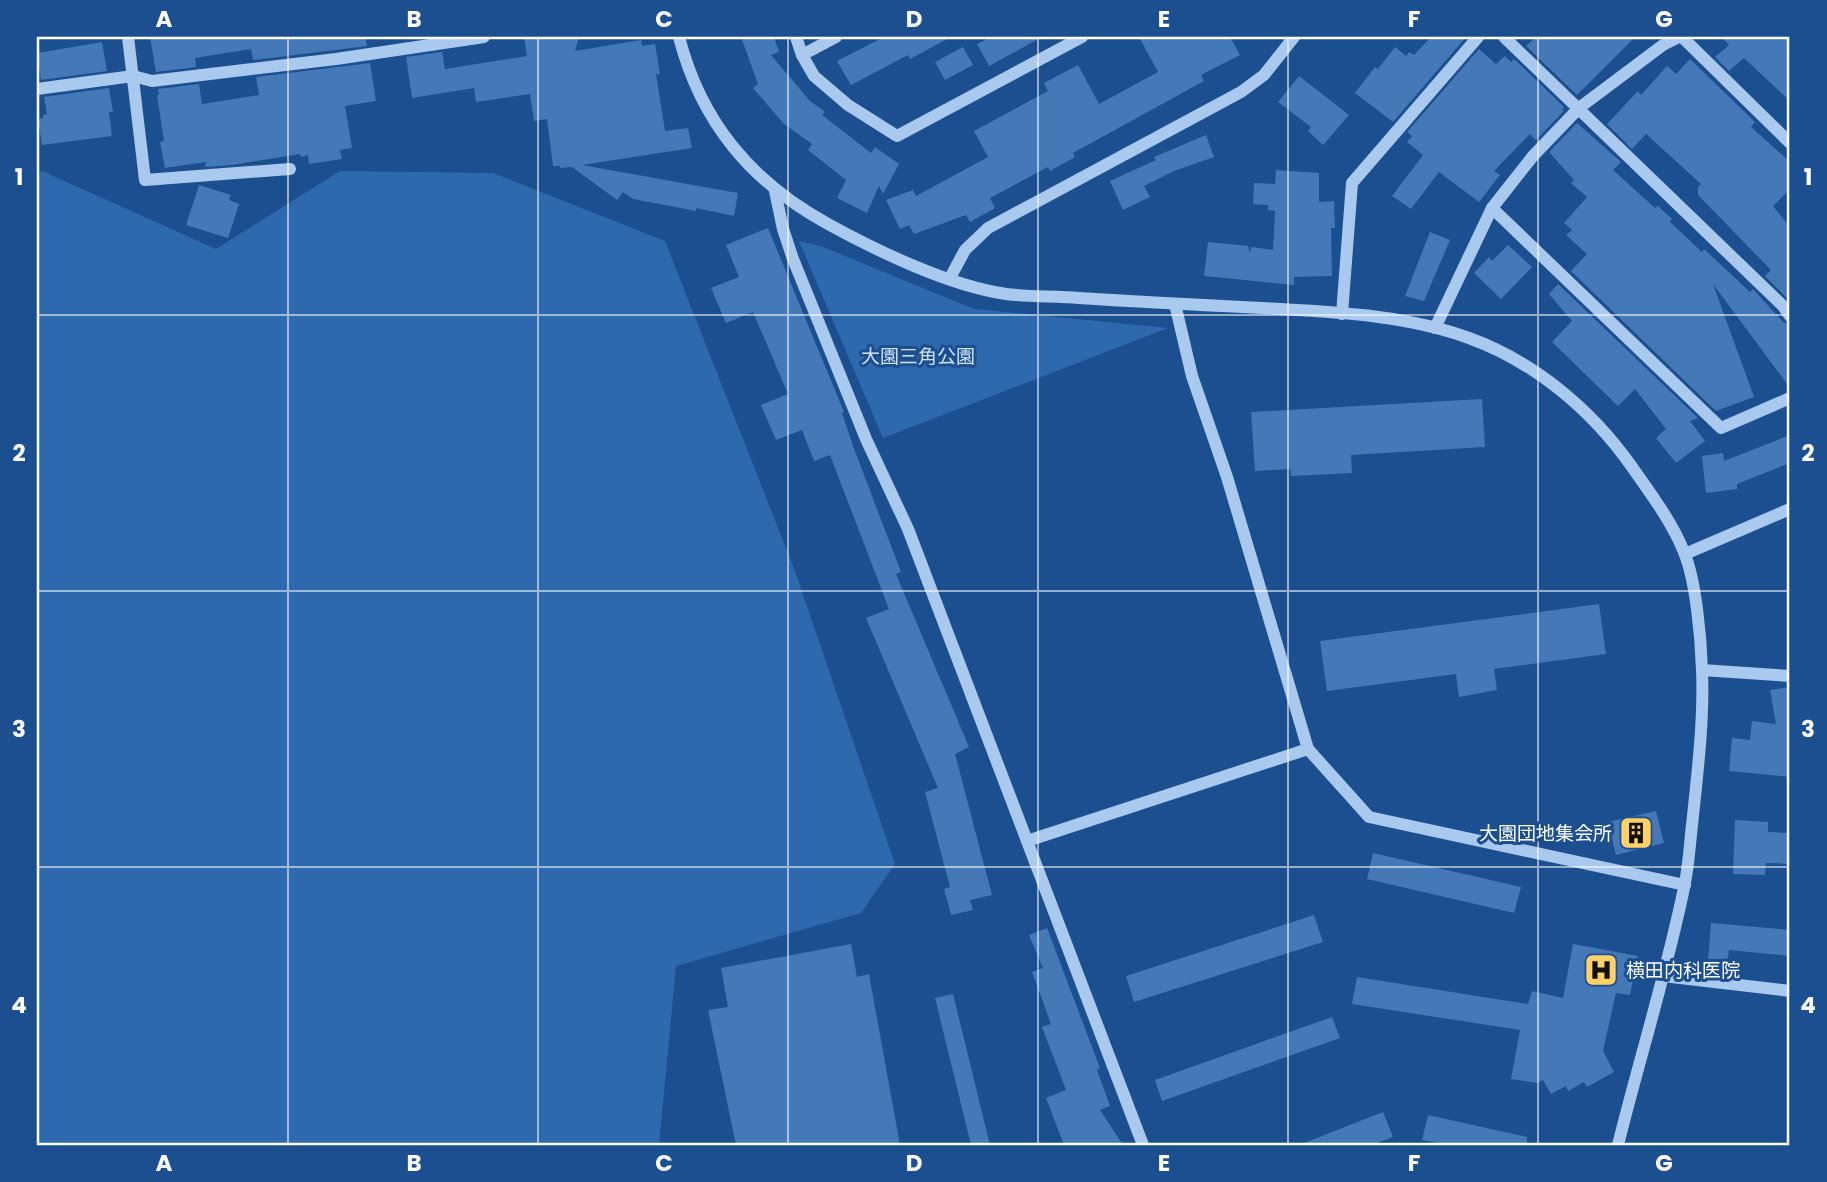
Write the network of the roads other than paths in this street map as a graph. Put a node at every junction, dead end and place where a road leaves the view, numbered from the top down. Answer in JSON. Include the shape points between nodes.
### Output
{"nodes":[{"id":1,"x":128,"y":37,"type":"edge"},
{"id":2,"x":484,"y":37,"type":"edge"},
{"id":3,"x":680,"y":37,"type":"edge"},
{"id":4,"x":796,"y":37,"type":"edge"},
{"id":5,"x":836,"y":37,"type":"edge"},
{"id":6,"x":1082,"y":37,"type":"edge"},
{"id":7,"x":1294,"y":37,"type":"edge"},
{"id":8,"x":1478,"y":37,"type":"edge"},
{"id":9,"x":1504,"y":37,"type":"edge"},
{"id":10,"x":1674,"y":38,"type":"edge"},
{"id":11,"x":802,"y":55,"type":"junction"},
{"id":12,"x":133,"y":76,"type":"junction"},
{"id":13,"x":37,"y":89,"type":"edge"},
{"id":14,"x":1579,"y":108,"type":"junction"},
{"id":15,"x":1790,"y":143,"type":"edge"},
{"id":16,"x":290,"y":169,"type":"dead end"},
{"id":17,"x":775,"y":191,"type":"junction"},
{"id":18,"x":1492,"y":208,"type":"junction"},
{"id":19,"x":950,"y":278,"type":"junction"},
{"id":20,"x":1175,"y":304,"type":"junction"},
{"id":21,"x":1342,"y":314,"type":"junction"},
{"id":22,"x":1790,"y":316,"type":"edge"},
{"id":23,"x":1435,"y":328,"type":"junction"},
{"id":24,"x":1790,"y":398,"type":"edge"},
{"id":25,"x":1790,"y":509,"type":"edge"},
{"id":26,"x":1685,"y":554,"type":"junction"},
{"id":27,"x":1702,"y":670,"type":"junction"},
{"id":28,"x":1790,"y":676,"type":"edge"},
{"id":29,"x":1308,"y":749,"type":"junction"},
{"id":30,"x":1027,"y":841,"type":"junction"},
{"id":31,"x":1685,"y":884,"type":"junction"},
{"id":32,"x":1663,"y":976,"type":"junction"},
{"id":33,"x":1790,"y":990,"type":"edge"},
{"id":34,"x":1143,"y":1145,"type":"edge"},
{"id":35,"x":1618,"y":1145,"type":"edge"}],
"edges":[{"from":1,"to":12,"type":"street"},
{"from":2,"to":12,"type":"street","via":[[152,81]]},
{"from":3,"to":17,"type":"street","via":[[693,80],[717,127]]},
{"from":4,"to":11,"type":"street"},
{"from":5,"to":11,"type":"street"},
{"from":6,"to":11,"type":"street","via":[[897,136],[822,83]]},
{"from":7,"to":19,"type":"street","via":[[1264,75],[1241,92],[988,228],[965,250]]},
{"from":8,"to":21,"type":"street","via":[[1352,183]]},
{"from":9,"to":14,"type":"street"},
{"from":10,"to":14,"type":"street"},
{"from":10,"to":15,"type":"street"},
{"from":12,"to":13,"type":"street"},
{"from":12,"to":16,"type":"street","via":[[145,180]]},
{"from":14,"to":18,"type":"street","via":[[1532,156]]},
{"from":14,"to":22,"type":"street"},
{"from":17,"to":19,"type":"street","via":[[872,248]]},
{"from":17,"to":30,"type":"street","via":[[793,259],[908,529]]},
{"from":18,"to":23,"type":"street"},
{"from":18,"to":24,"type":"street","via":[[1721,429]]},
{"from":19,"to":20,"type":"street","via":[[1006,294]]},
{"from":20,"to":21,"type":"street"},
{"from":20,"to":29,"type":"street","via":[[1192,376]]},
{"from":21,"to":23,"type":"street"},
{"from":23,"to":26,"type":"street","via":[[1503,353],[1553,384],[1585,412],[1614,442]]},
{"from":25,"to":26,"type":"street"},
{"from":26,"to":27,"type":"street"},
{"from":27,"to":28,"type":"street"},
{"from":27,"to":31,"type":"street","via":[[1699,765]]},
{"from":29,"to":30,"type":"street"},
{"from":29,"to":31,"type":"street","via":[[1369,817]]},
{"from":30,"to":34,"type":"street"},
{"from":31,"to":32,"type":"street"},
{"from":32,"to":33,"type":"street"},
{"from":32,"to":35,"type":"street"}]}
